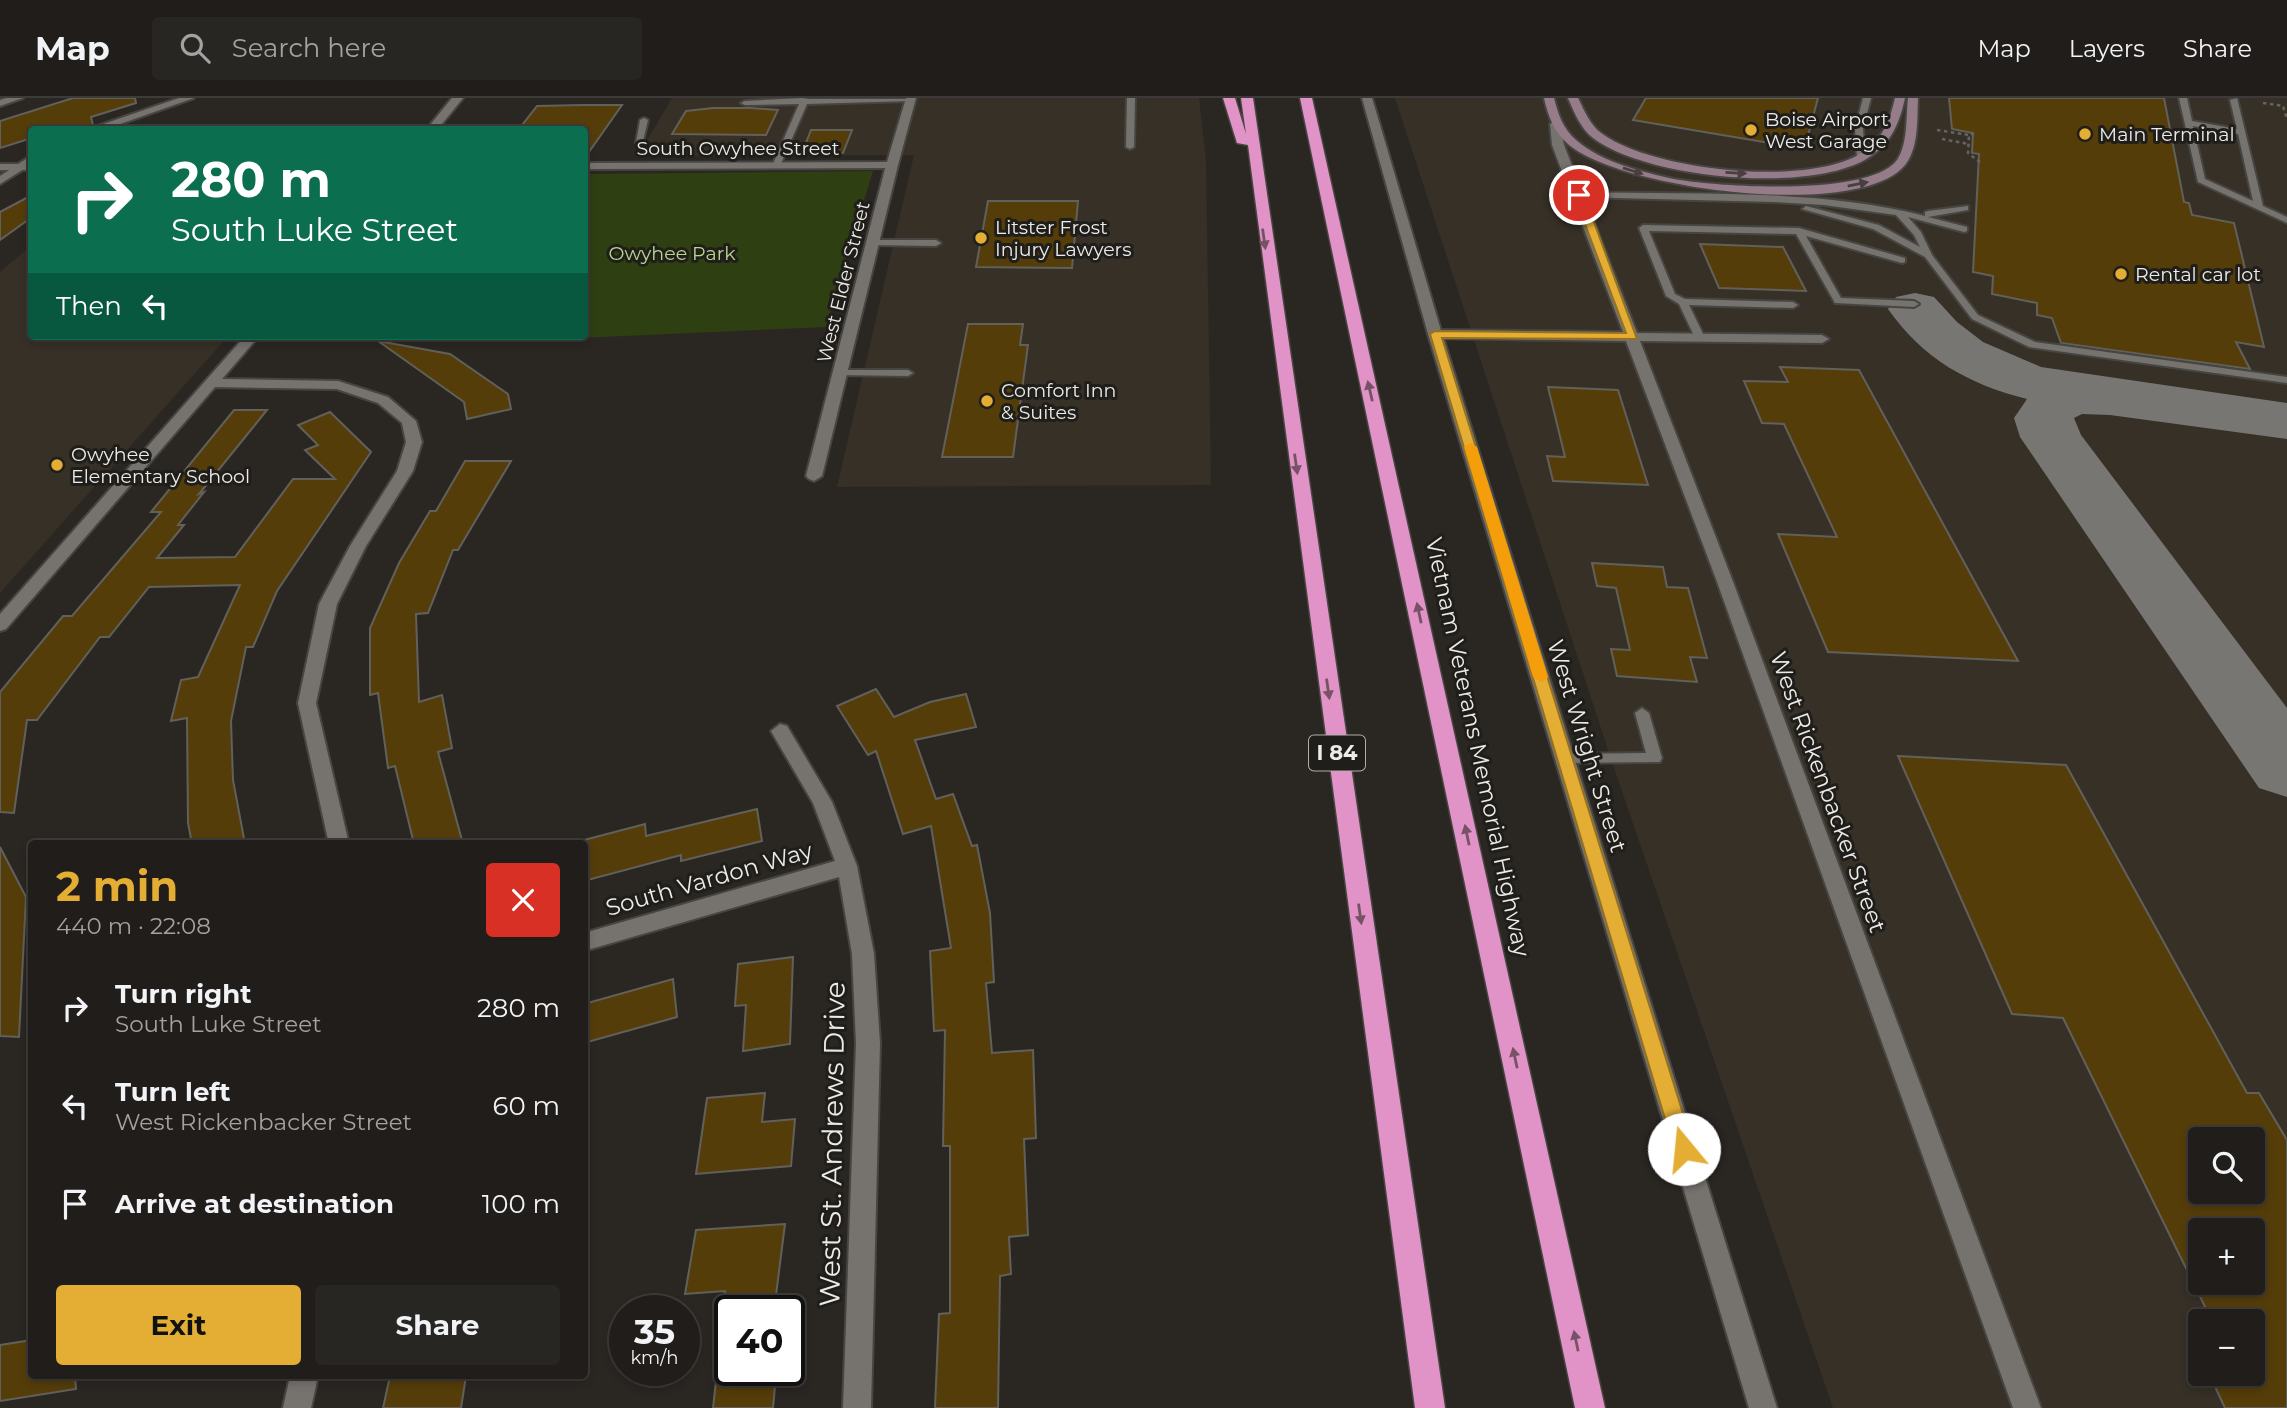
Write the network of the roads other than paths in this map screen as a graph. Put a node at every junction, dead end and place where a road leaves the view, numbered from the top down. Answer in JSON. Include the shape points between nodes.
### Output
{"nodes":[{"id":1,"x":18,"y":98,"type":"edge"},
{"id":2,"x":188,"y":98,"type":"edge"},
{"id":3,"x":458,"y":98,"type":"edge"},
{"id":4,"x":911,"y":98,"type":"edge"},
{"id":5,"x":1131,"y":98,"type":"edge"},
{"id":6,"x":1229,"y":98,"type":"edge"},
{"id":7,"x":1247,"y":98,"type":"edge"},
{"id":8,"x":1367,"y":98,"type":"edge"},
{"id":9,"x":1549,"y":98,"type":"edge"},
{"id":10,"x":1573,"y":98,"type":"edge"},
{"id":11,"x":1867,"y":98,"type":"edge"},
{"id":12,"x":1900,"y":98,"type":"edge"},
{"id":13,"x":1913,"y":98,"type":"edge"},
{"id":14,"x":2183,"y":98,"type":"edge"},
{"id":15,"x":805,"y":99,"type":"edge"},
{"id":16,"x":2234,"y":100,"type":"dead end"},
{"id":17,"x":1308,"y":102,"type":"edge"},
{"id":18,"x":0,"y":103,"type":"edge"},
{"id":19,"x":745,"y":103,"type":"dead end"},
{"id":20,"x":644,"y":120,"type":"dead end"},
{"id":21,"x":1556,"y":124,"type":"junction"},
{"id":22,"x":2187,"y":124,"type":"junction"},
{"id":23,"x":103,"y":126,"type":"edge"},
{"id":24,"x":434,"y":126,"type":"edge"},
{"id":25,"x":2242,"y":132,"type":"junction"},
{"id":26,"x":639,"y":141,"type":"dead end"},
{"id":27,"x":1130,"y":147,"type":"dead end"},
{"id":28,"x":1861,"y":158,"type":"junction"},
{"id":29,"x":28,"y":161,"type":"edge"},
{"id":30,"x":892,"y":165,"type":"junction"},
{"id":31,"x":588,"y":166,"type":"edge"},
{"id":32,"x":776,"y":166,"type":"junction"},
{"id":33,"x":0,"y":167,"type":"edge"},
{"id":34,"x":19,"y":167,"type":"junction"},
{"id":35,"x":28,"y":167,"type":"edge"},
{"id":36,"x":0,"y":181,"type":"edge"},
{"id":37,"x":1579,"y":195,"type":"junction"},
{"id":38,"x":1258,"y":197,"type":"junction"},
{"id":39,"x":1768,"y":201,"type":"junction"},
{"id":40,"x":2259,"y":207,"type":"junction"},
{"id":41,"x":1965,"y":208,"type":"dead end"},
{"id":42,"x":1900,"y":214,"type":"junction"},
{"id":43,"x":2287,"y":220,"type":"edge"},
{"id":44,"x":1964,"y":229,"type":"dead end"},
{"id":45,"x":1799,"y":231,"type":"junction"},
{"id":46,"x":873,"y":243,"type":"junction"},
{"id":47,"x":936,"y":243,"type":"dead end"},
{"id":48,"x":1928,"y":255,"type":"junction"},
{"id":49,"x":1902,"y":260,"type":"dead end"},
{"id":50,"x":1683,"y":302,"type":"junction"},
{"id":51,"x":1914,"y":303,"type":"dead end"},
{"id":52,"x":1793,"y":305,"type":"dead end"},
{"id":53,"x":1435,"y":334,"type":"junction"},
{"id":54,"x":1633,"y":337,"type":"junction"},
{"id":55,"x":1699,"y":338,"type":"junction"},
{"id":56,"x":1822,"y":339,"type":"dead end"},
{"id":57,"x":249,"y":340,"type":"edge"},
{"id":58,"x":840,"y":373,"type":"junction"},
{"id":59,"x":908,"y":373,"type":"dead end"},
{"id":60,"x":2287,"y":380,"type":"edge"},
{"id":61,"x":211,"y":383,"type":"junction"},
{"id":62,"x":814,"y":476,"type":"dead end"},
{"id":63,"x":0,"y":625,"type":"edge"},
{"id":64,"x":1642,"y":713,"type":"dead end"},
{"id":65,"x":780,"y":731,"type":"dead end"},
{"id":66,"x":1566,"y":759,"type":"junction"},
{"id":67,"x":338,"y":840,"type":"edge"},
{"id":68,"x":847,"y":866,"type":"junction"},
{"id":69,"x":588,"y":941,"type":"edge"},
{"id":70,"x":303,"y":1379,"type":"edge"},
{"id":71,"x":297,"y":1408,"type":"edge"},
{"id":72,"x":857,"y":1408,"type":"edge"},
{"id":73,"x":1430,"y":1408,"type":"edge"},
{"id":74,"x":1590,"y":1408,"type":"edge"},
{"id":75,"x":1763,"y":1408,"type":"edge"},
{"id":76,"x":2028,"y":1408,"type":"edge"}],
"edges":[{"from":1,"to":18,"type":"street"},
{"from":2,"to":23,"type":"street"},
{"from":3,"to":24,"type":"street"},
{"from":4,"to":15,"type":"lane"},
{"from":4,"to":30,"type":"street","name":"West Elder Street"},
{"from":5,"to":27,"type":"lane"},
{"from":6,"to":38,"type":"highway"},
{"from":7,"to":38,"type":"highway","number":"I 84"},
{"from":8,"to":53,"type":"street","name":"West Wright Street"},
{"from":9,"to":21,"type":"main road"},
{"from":10,"to":28,"type":"main road","one_way":true,"via":[[1595,134],[1619,150],[1658,164],[1762,174],[1843,166]]},
{"from":11,"to":28,"type":"lane","via":[[1859,129]]},
{"from":12,"to":28,"type":"main road","via":[[1889,136]]},
{"from":21,"to":13,"type":"main road","one_way":true,"via":[[1576,145],[1603,161],[1677,183],[1795,189],[1849,186],[1891,173],[1901,163]]},
{"from":14,"to":22,"type":"lane"},
{"from":15,"to":19,"type":"lane"},
{"from":15,"to":32,"type":"lane"},
{"from":16,"to":25,"type":"lane"},
{"from":74,"to":17,"type":"highway","name":"Vietnam Veterans Memorial Highway","one_way":true},
{"from":20,"to":26,"type":"lane"},
{"from":21,"to":37,"type":"street","name":"West Rickenbacker Street","via":[[1558,145]]},
{"from":22,"to":25,"type":"lane"},
{"from":22,"to":40,"type":"lane","via":[[2201,180]]},
{"from":25,"to":40,"type":"lane"},
{"from":29,"to":34,"type":"street"},
{"from":30,"to":32,"type":"street","name":"South Owyhee Street"},
{"from":30,"to":46,"type":"street","name":"West Elder Street"},
{"from":31,"to":32,"type":"street","name":"South Owyhee Street"},
{"from":33,"to":34,"type":"street"},
{"from":34,"to":35,"type":"street"},
{"from":34,"to":36,"type":"street"},
{"from":37,"to":39,"type":"lane"},
{"from":37,"to":54,"type":"street","name":"West Rickenbacker Street"},
{"from":38,"to":73,"type":"highway","number":"I 84","one_way":true},
{"from":39,"to":42,"type":"lane","via":[[1845,204]]},
{"from":39,"to":48,"type":"lane","via":[[1876,227]]},
{"from":40,"to":43,"type":"lane"},
{"from":41,"to":42,"type":"lane"},
{"from":42,"to":44,"type":"lane"},
{"from":42,"to":48,"type":"lane","via":[[1927,246]]},
{"from":45,"to":49,"type":"lane"},
{"from":45,"to":50,"type":"lane","via":[[1643,228],[1671,296]]},
{"from":45,"to":51,"type":"lane","via":[[1838,301]]},
{"from":46,"to":47,"type":"lane"},
{"from":46,"to":58,"type":"street","name":"West Elder Street"},
{"from":48,"to":60,"type":"lane","via":[[1975,317],[2033,345]]},
{"from":50,"to":52,"type":"lane"},
{"from":50,"to":55,"type":"lane"},
{"from":53,"to":54,"type":"street"},
{"from":53,"to":66,"type":"street","name":"West Wright Street"},
{"from":54,"to":55,"type":"street"},
{"from":54,"to":76,"type":"street","name":"West Rickenbacker Street"},
{"from":55,"to":56,"type":"street"},
{"from":57,"to":61,"type":"street"},
{"from":58,"to":59,"type":"lane"},
{"from":58,"to":62,"type":"street","name":"West Elder Street"},
{"from":61,"to":63,"type":"street"},
{"from":61,"to":67,"type":"street","via":[[349,387],[383,400],[409,421],[414,442],[405,471],[328,604],[307,703]]},
{"from":64,"to":66,"type":"lane","via":[[1655,758]]},
{"from":65,"to":68,"type":"street","name":"West St. Andrews Drive","via":[[822,802]]},
{"from":66,"to":75,"type":"street","name":"West Wright Street"},
{"from":68,"to":69,"type":"street","name":"South Vardon Way"},
{"from":68,"to":72,"type":"street","name":"West St. Andrews Drive","via":[[863,954],[868,1043]]},
{"from":70,"to":71,"type":"street"}]}
